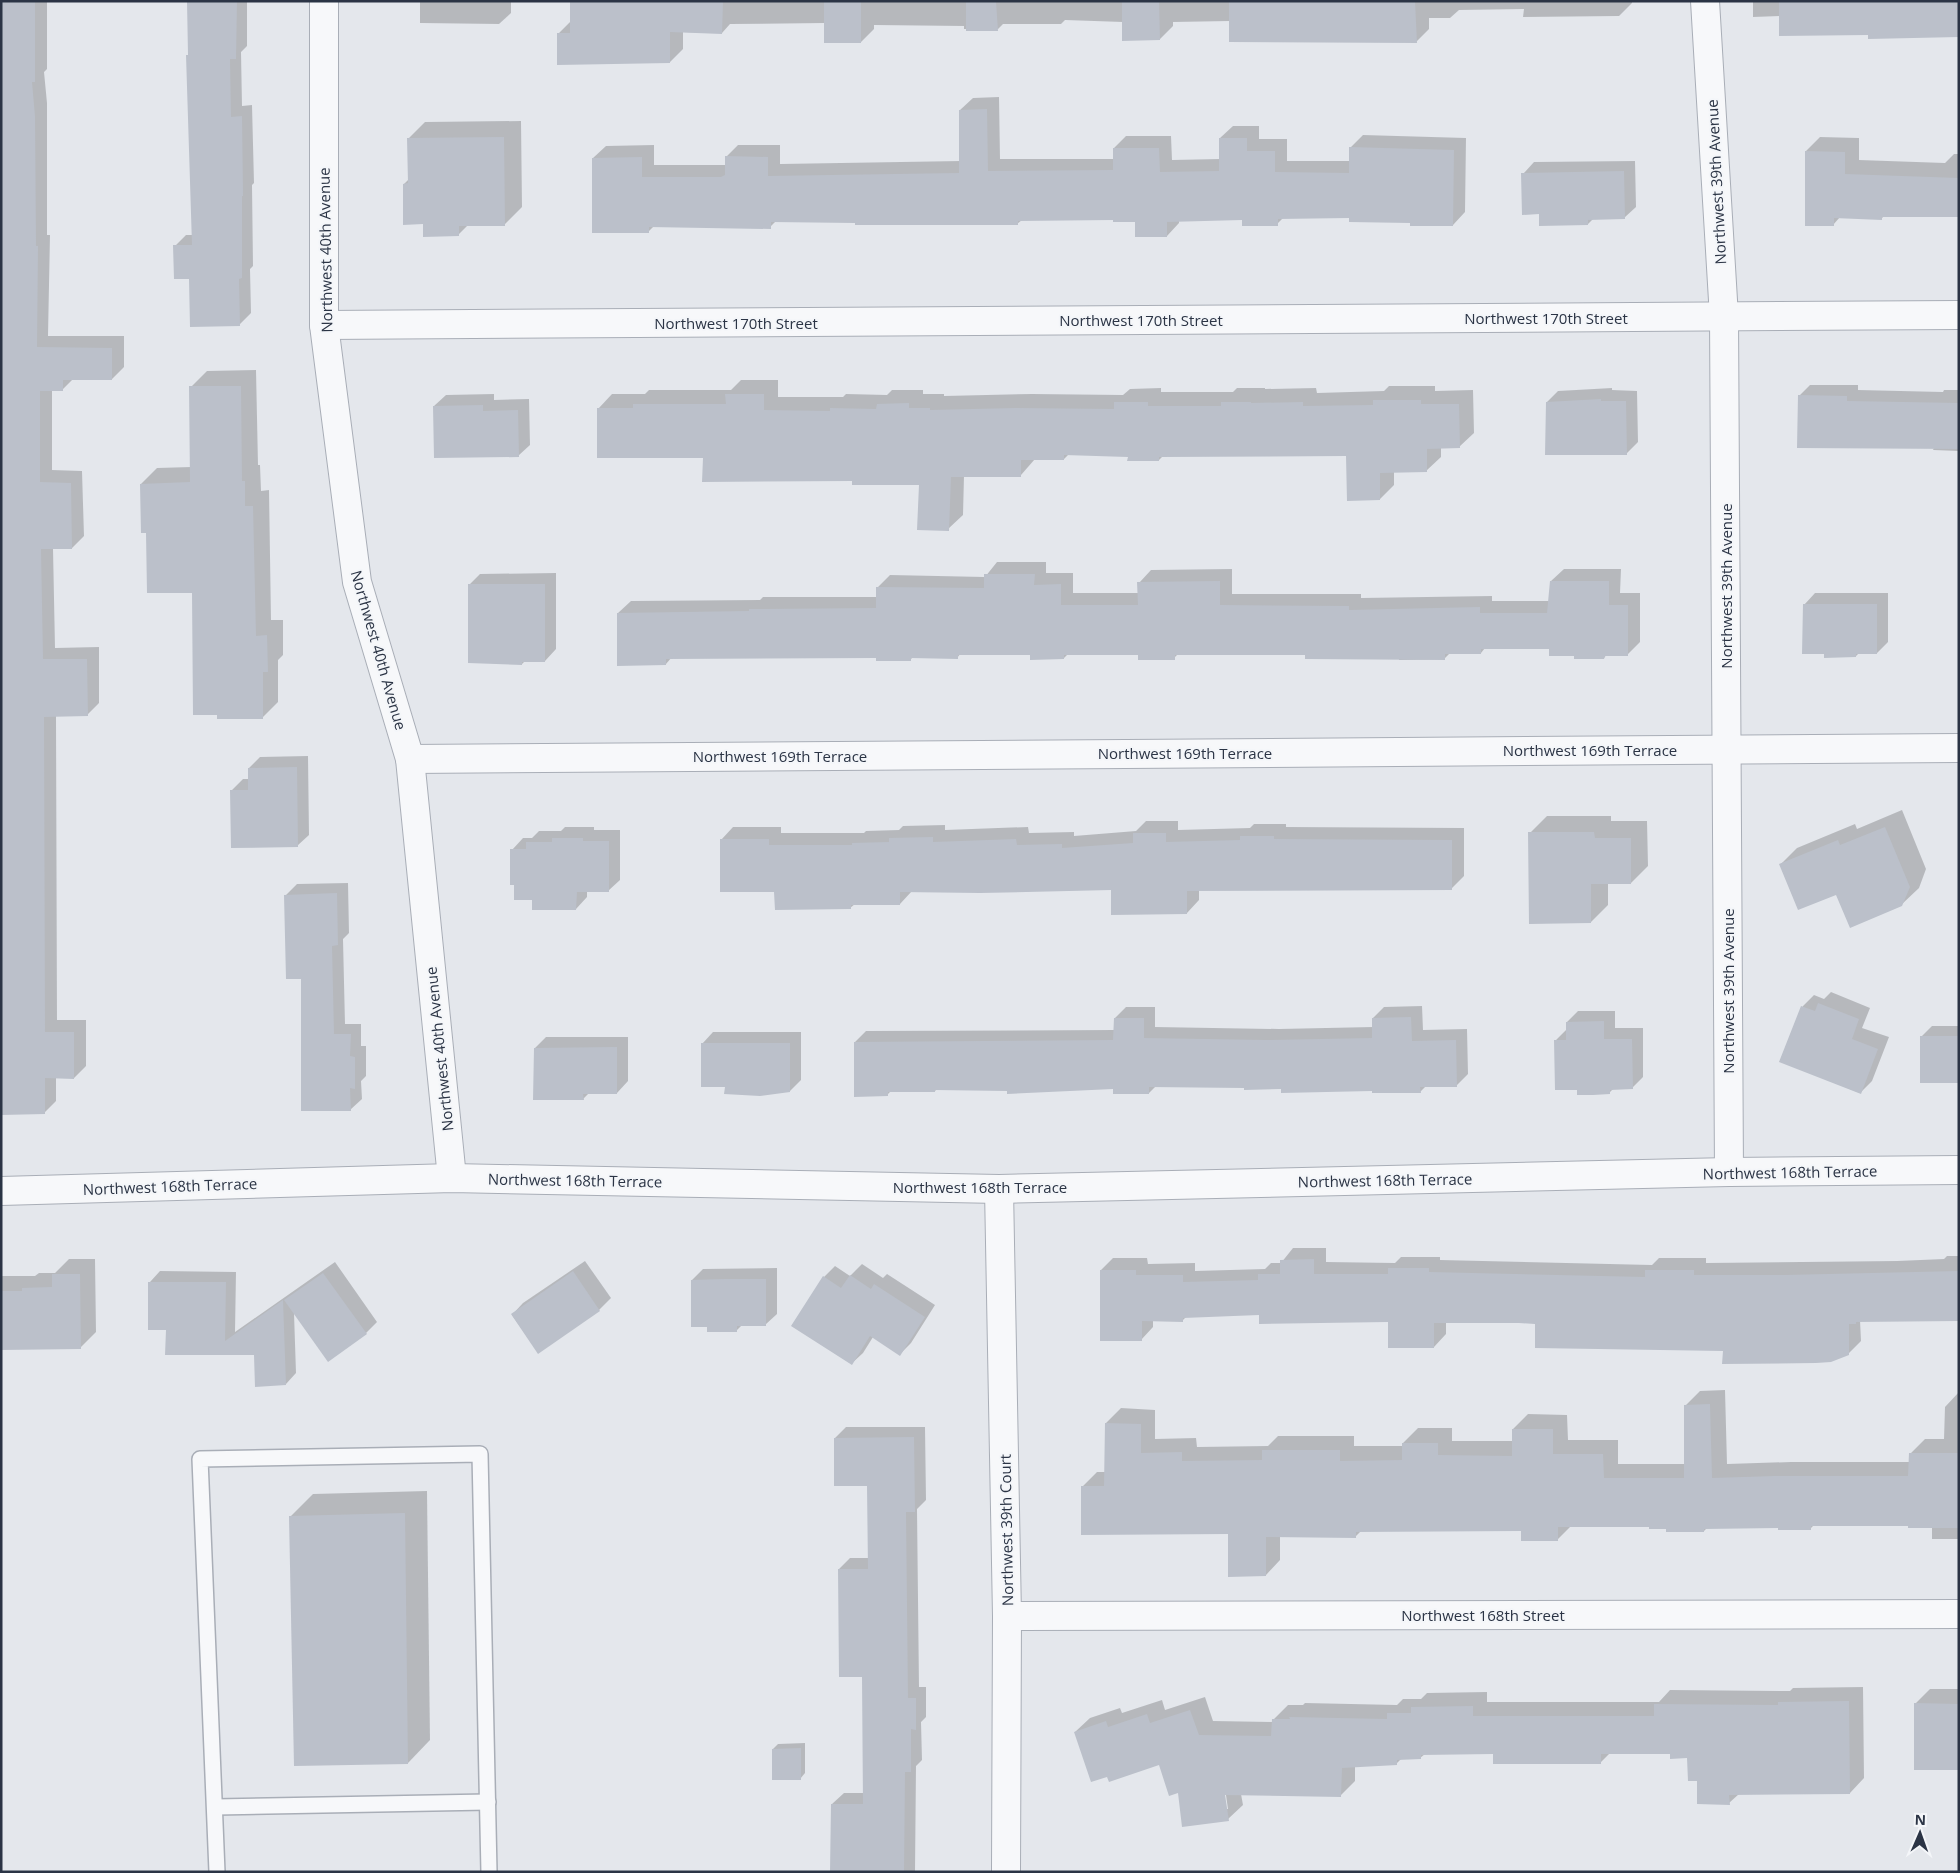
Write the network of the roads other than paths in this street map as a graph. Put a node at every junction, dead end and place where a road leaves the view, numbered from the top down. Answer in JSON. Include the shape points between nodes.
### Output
{"nodes":[{"id":1,"x":324,"y":1,"type":"edge"},
{"id":2,"x":1705,"y":1,"type":"edge"},
{"id":3,"x":1959,"y":315,"type":"edge"},
{"id":4,"x":1724,"y":317,"type":"junction"},
{"id":5,"x":324,"y":325,"type":"junction"},
{"id":6,"x":1959,"y":748,"type":"edge"},
{"id":7,"x":1726,"y":749,"type":"junction"},
{"id":8,"x":410,"y":759,"type":"junction"},
{"id":9,"x":1959,"y":1170,"type":"edge"},
{"id":10,"x":1729,"y":1172,"type":"junction"},
{"id":11,"x":452,"y":1178,"type":"junction"},
{"id":12,"x":999,"y":1189,"type":"junction"},
{"id":13,"x":1,"y":1191,"type":"edge"},
{"id":14,"x":1959,"y":1614,"type":"edge"},
{"id":15,"x":1007,"y":1616,"type":"junction"},
{"id":16,"x":488,"y":1802,"type":"junction"},
{"id":17,"x":216,"y":1807,"type":"junction"},
{"id":18,"x":218,"y":1872,"type":"edge"},
{"id":19,"x":489,"y":1872,"type":"edge"},
{"id":20,"x":1006,"y":1872,"type":"edge"}],
"edges":[{"from":1,"to":5,"type":"street","name":"Northwest 40th Avenue"},
{"from":2,"to":4,"type":"street","name":"Northwest 39th Avenue"},
{"from":3,"to":4,"type":"street","name":"Northwest 170th Street"},
{"from":4,"to":5,"type":"street","name":"Northwest 170th Street"},
{"from":4,"to":7,"type":"street","name":"Northwest 39th Avenue"},
{"from":5,"to":8,"type":"street","name":"Northwest 40th Avenue","via":[[357,582]]},
{"from":6,"to":7,"type":"street","name":"Northwest 169th Terrace"},
{"from":7,"to":8,"type":"street","name":"Northwest 169th Terrace"},
{"from":7,"to":10,"type":"street","name":"Northwest 39th Avenue"},
{"from":8,"to":11,"type":"street","name":"Northwest 40th Avenue"},
{"from":9,"to":10,"type":"street","name":"Northwest 168th Terrace"},
{"from":10,"to":12,"type":"street","name":"Northwest 168th Terrace"},
{"from":11,"to":12,"type":"street","name":"Northwest 168th Terrace"},
{"from":11,"to":13,"type":"street","name":"Northwest 168th Terrace"},
{"from":12,"to":15,"type":"street","name":"Northwest 39th Court"},
{"from":14,"to":15,"type":"street","name":"Northwest 168th Street"},
{"from":15,"to":20,"type":"street","name":"Northwest 39th Court"},
{"from":16,"to":17,"type":"lane"},
{"from":16,"to":17,"type":"lane","via":[[480,1454],[200,1459]]},
{"from":16,"to":19,"type":"lane"},
{"from":17,"to":18,"type":"lane"}]}
